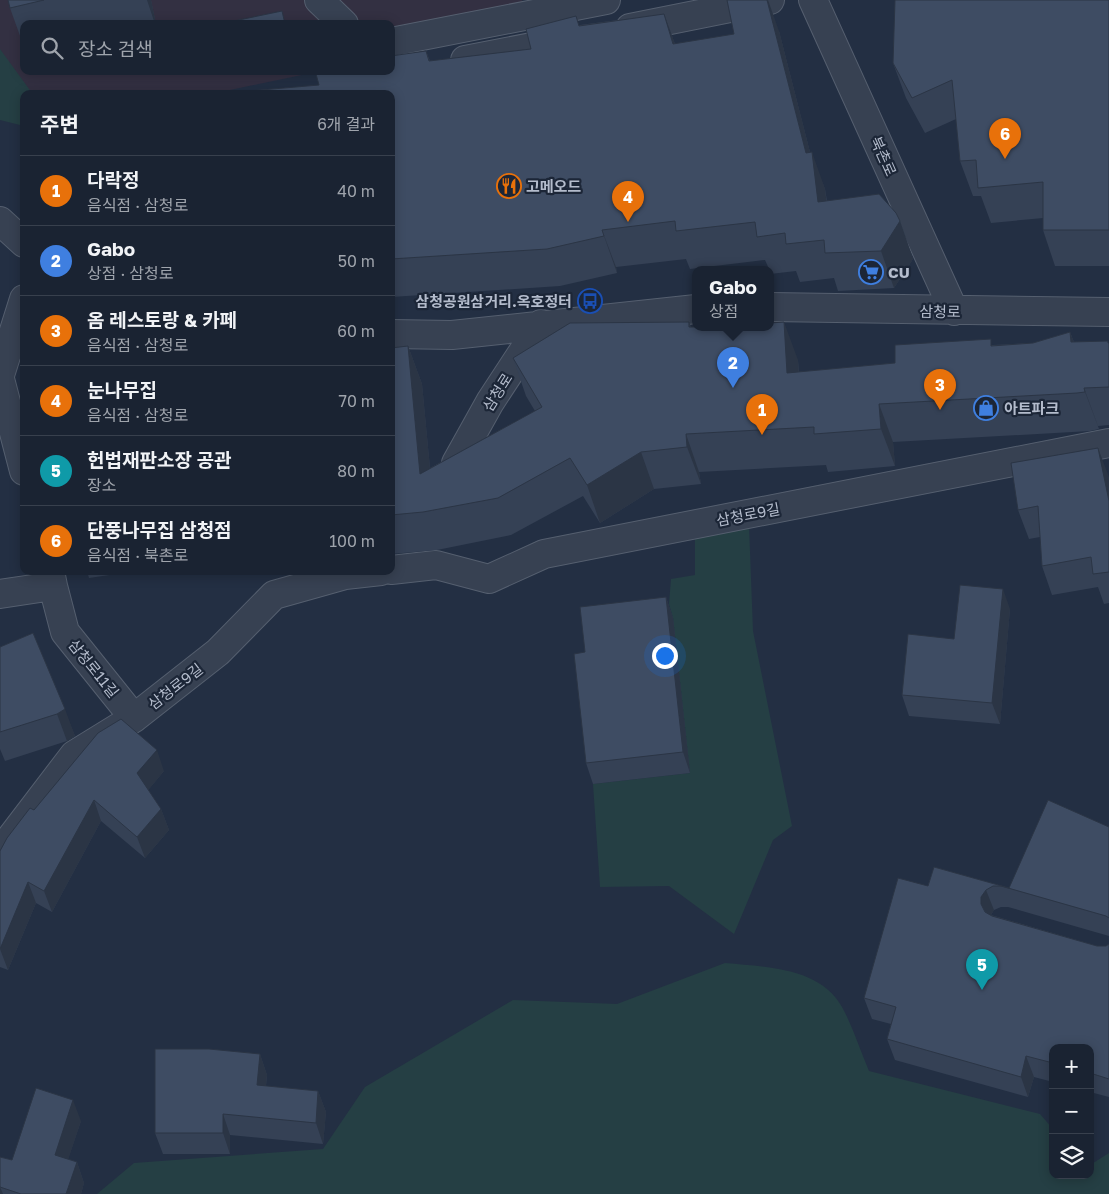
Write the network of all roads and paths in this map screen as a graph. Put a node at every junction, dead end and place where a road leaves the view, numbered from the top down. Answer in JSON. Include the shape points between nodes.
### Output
{"nodes":[{"id":1,"x":318,"y":0,"type":"edge"},
{"id":2,"x":606,"y":0,"type":"edge"},
{"id":3,"x":770,"y":0,"type":"edge"},
{"id":4,"x":813,"y":0,"type":"edge"},
{"id":5,"x":340,"y":20,"type":"edge"},
{"id":6,"x":395,"y":41,"type":"edge"},
{"id":7,"x":437,"y":65,"type":"edge"},
{"id":8,"x":0,"y":221,"type":"edge"},
{"id":9,"x":20,"y":239,"type":"edge"},
{"id":10,"x":774,"y":307,"type":"edge"},
{"id":11,"x":692,"y":309,"type":"edge"},
{"id":12,"x":954,"y":311,"type":"junction"},
{"id":13,"x":20,"y":312,"type":"edge"},
{"id":14,"x":1109,"y":312,"type":"edge"},
{"id":15,"x":541,"y":324,"type":"junction"},
{"id":16,"x":395,"y":334,"type":"edge"},
{"id":17,"x":0,"y":375,"type":"edge"},
{"id":18,"x":0,"y":379,"type":"edge"},
{"id":19,"x":1109,"y":443,"type":"edge"},
{"id":20,"x":20,"y":456,"type":"edge"},
{"id":21,"x":456,"y":462,"type":"edge"},
{"id":22,"x":395,"y":570,"type":"edge"},
{"id":23,"x":345,"y":575,"type":"edge"},
{"id":24,"x":51,"y":578,"type":"edge"},
{"id":25,"x":0,"y":594,"type":"edge"},
{"id":26,"x":134,"y":718,"type":"junction"},
{"id":27,"x":0,"y":852,"type":"edge"}],
"edges":[{"from":1,"to":5,"type":"street"},
{"from":2,"to":6,"type":"street"},
{"from":3,"to":7,"type":"street"},
{"from":4,"to":12,"type":"street","name":"북촌로"},
{"from":8,"to":9,"type":"street"},
{"from":10,"to":12,"type":"street","name":"삼청로"},
{"from":11,"to":15,"type":"street"},
{"from":12,"to":14,"type":"street","name":"삼청로"},
{"from":13,"to":17,"type":"street"},
{"from":15,"to":16,"type":"street","via":[[452,335]]},
{"from":15,"to":21,"type":"street","name":"삼청로","via":[[490,402]]},
{"from":18,"to":20,"type":"street"},
{"from":19,"to":22,"type":"street","name":"삼청로9길","via":[[544,554],[489,579],[436,565]]},
{"from":23,"to":26,"type":"street","name":"삼청로9길","via":[[274,595],[218,652]]},
{"from":24,"to":25,"type":"street","name":"삼청로11길"},
{"from":24,"to":26,"type":"street","name":"삼청로11길","via":[[65,632]]},
{"from":26,"to":27,"type":"street","name":"삼청로9길","via":[[74,755]]}]}
